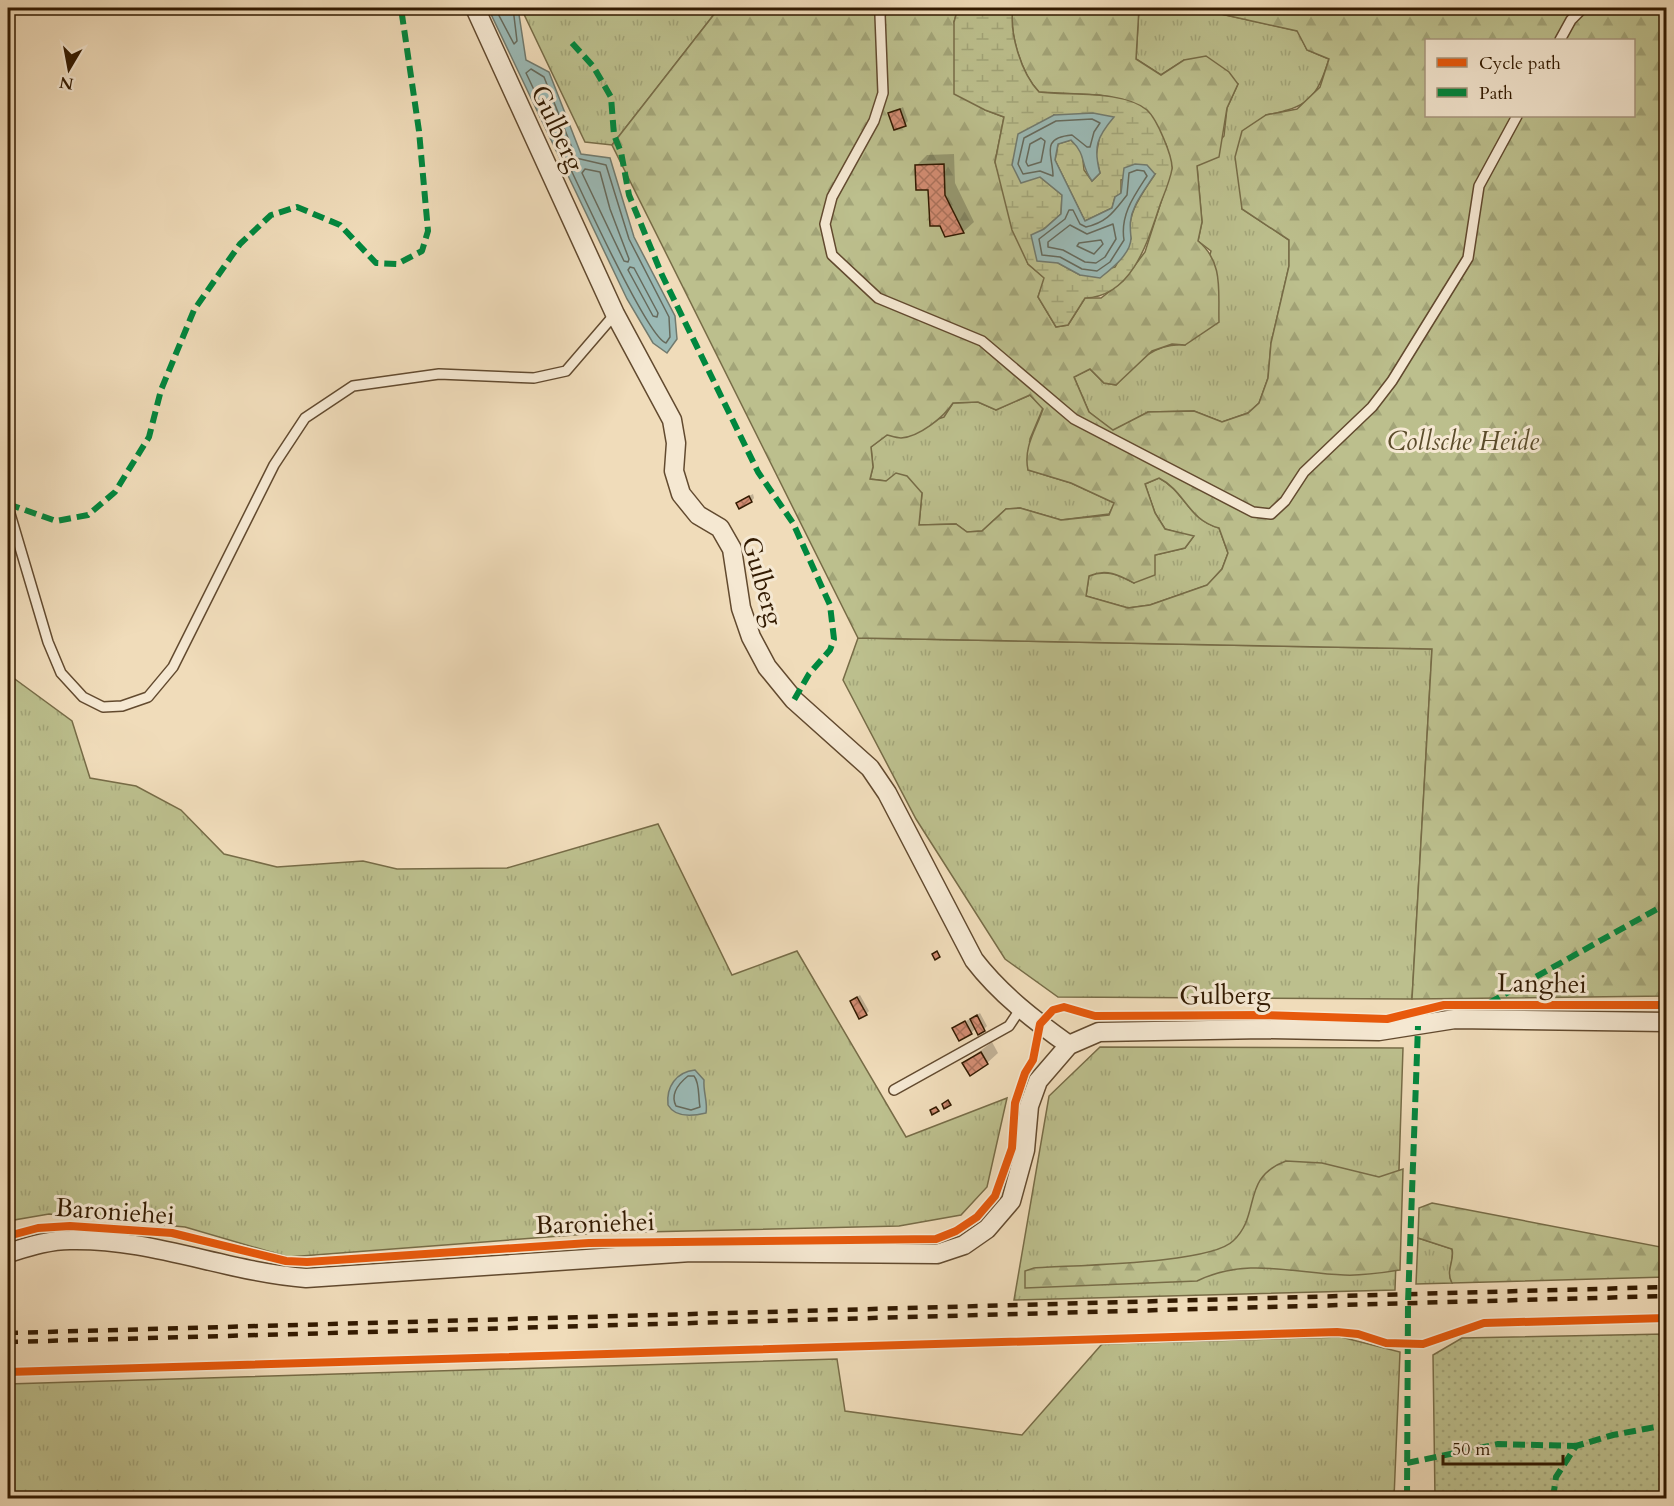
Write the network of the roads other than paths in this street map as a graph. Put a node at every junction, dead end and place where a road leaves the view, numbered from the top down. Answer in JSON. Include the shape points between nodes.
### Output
{"nodes":[{"id":1,"x":475,"y":8,"type":"edge"},
{"id":2,"x":883,"y":8,"type":"edge"},
{"id":3,"x":1583,"y":8,"type":"edge"},
{"id":4,"x":1561,"y":39,"type":"edge"},
{"id":5,"x":1516,"y":117,"type":"edge"},
{"id":6,"x":615,"y":314,"type":"junction"},
{"id":7,"x":8,"y":507,"type":"edge"},
{"id":8,"x":1021,"y":1008,"type":"junction"},
{"id":9,"x":1666,"y":1022,"type":"edge"},
{"id":10,"x":1418,"y":1026,"type":"joint"},
{"id":11,"x":1069,"y":1045,"type":"junction"},
{"id":12,"x":894,"y":1090,"type":"dead end"},
{"id":13,"x":8,"y":1253,"type":"edge"}],
"edges":[{"from":1,"to":6,"type":"street","name":"Gulberg"},
{"from":2,"to":5,"type":"lane","via":[[883,93],[874,121],[832,196],[825,224],[832,255],[878,298],[982,342],[1074,419],[1253,512],[1271,514],[1285,501],[1304,472],[1372,407],[1392,381],[1468,258],[1479,186]]},
{"from":3,"to":4,"type":"lane"},
{"from":6,"to":7,"type":"lane","via":[[566,370],[534,378],[439,374],[353,386],[304,418],[274,465],[173,668],[148,697],[122,706],[103,707],[83,697],[62,673],[48,642]]},
{"from":6,"to":8,"type":"street","name":"Gulberg","via":[[672,420],[676,443],[674,471],[681,494],[698,514],[720,528],[732,549],[741,608],[767,667],[794,700],[870,768],[887,793],[974,960]]},
{"from":8,"to":11,"type":"street","name":"Gulberg"},
{"from":8,"to":12,"type":"lane","via":[[1009,1026]]},
{"from":9,"to":10,"type":"street","name":"Langhei","via":[[1455,1019]]},
{"from":10,"to":11,"type":"street","name":"Gulberg","via":[[1379,1031],[1099,1032]]},
{"from":11,"to":13,"type":"street","name":"Baroniehei","via":[[1038,1081],[1029,1106],[1021,1173],[1011,1201],[987,1229],[964,1245],[937,1254],[691,1252],[306,1278],[284,1277],[167,1249],[71,1240]]}]}
